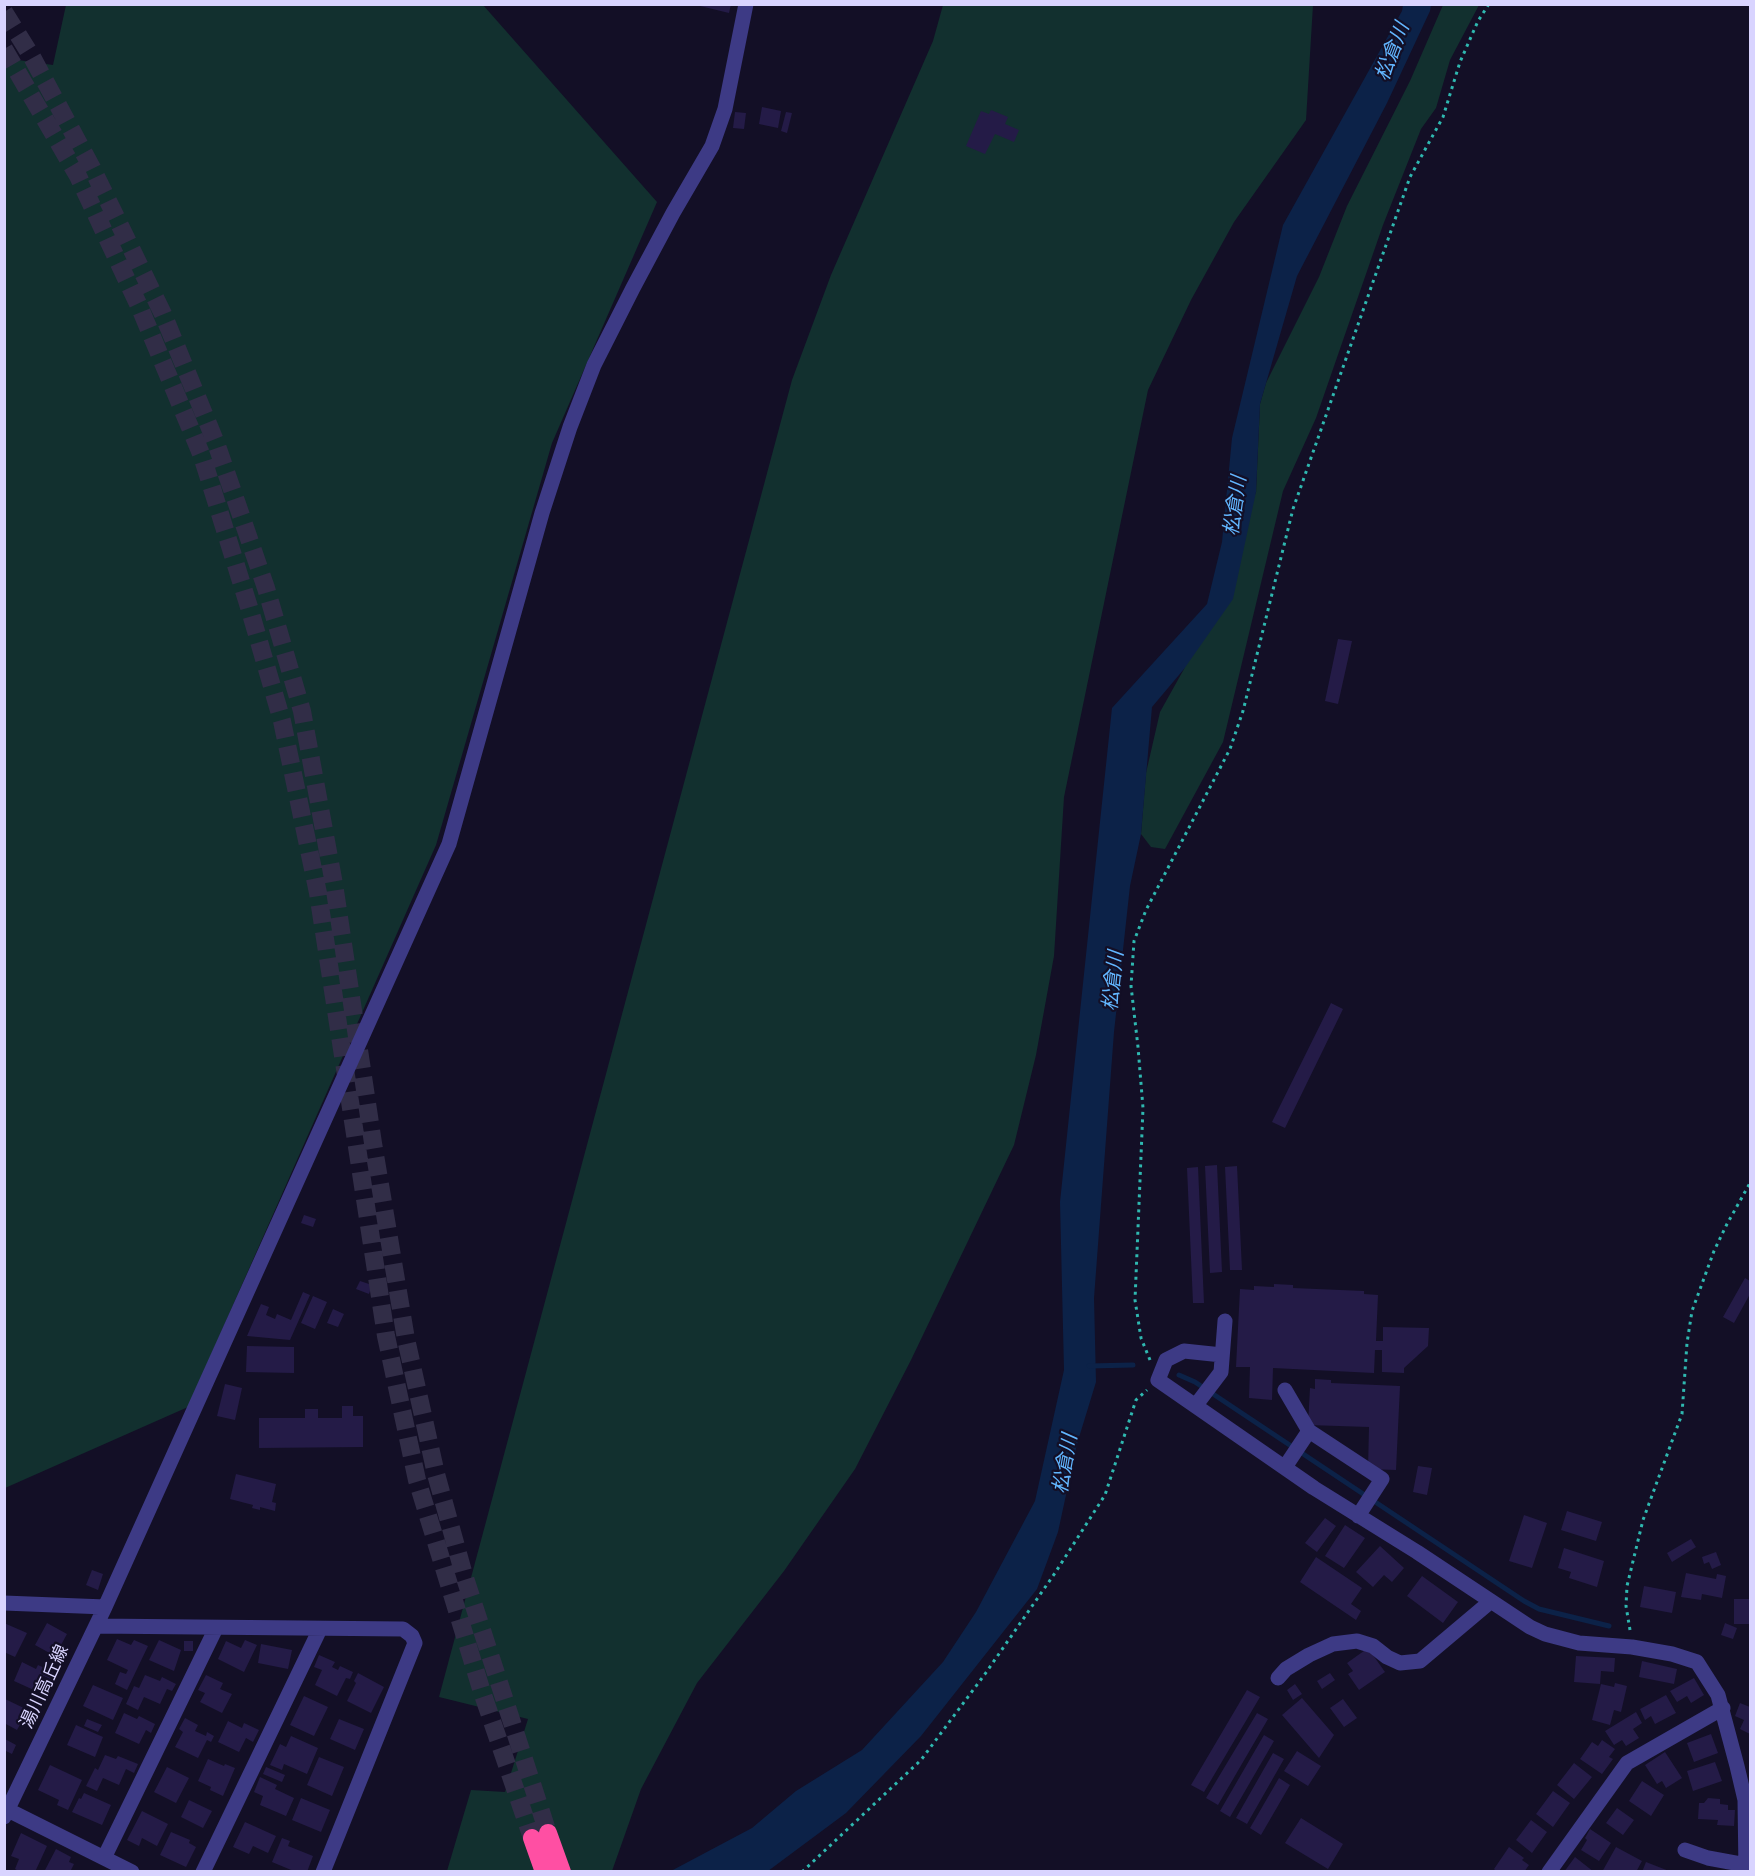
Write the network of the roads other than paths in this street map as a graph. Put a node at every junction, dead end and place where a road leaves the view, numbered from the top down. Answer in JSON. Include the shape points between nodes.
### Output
{"nodes":[{"id":1,"x":746,"y":4,"type":"edge"},
{"id":2,"x":1225,"y":1321,"type":"dead end"},
{"id":3,"x":1222,"y":1355,"type":"junction"},
{"id":4,"x":1285,"y":1390,"type":"dead end"},
{"id":5,"x":1200,"y":1400,"type":"junction"},
{"id":6,"x":1306,"y":1435,"type":"junction"},
{"id":7,"x":1288,"y":1462,"type":"junction"},
{"id":8,"x":1361,"y":1512,"type":"junction"},
{"id":9,"x":4,"y":1602,"type":"edge"},
{"id":10,"x":1490,"y":1602,"type":"junction"},
{"id":11,"x":105,"y":1607,"type":"junction"},
{"id":12,"x":96,"y":1626,"type":"junction"},
{"id":13,"x":216,"y":1628,"type":"junction"},
{"id":14,"x":321,"y":1629,"type":"junction"},
{"id":15,"x":1278,"y":1678,"type":"dead end"},
{"id":16,"x":1723,"y":1708,"type":"junction"},
{"id":17,"x":6,"y":1814,"type":"edge"},
{"id":18,"x":1685,"y":1850,"type":"dead end"},
{"id":19,"x":104,"y":1858,"type":"junction"},
{"id":20,"x":1746,"y":1868,"type":"edge"},
{"id":21,"x":132,"y":1872,"type":"edge"},
{"id":22,"x":203,"y":1872,"type":"edge"},
{"id":23,"x":323,"y":1872,"type":"edge"},
{"id":24,"x":544,"y":1872,"type":"edge"},
{"id":25,"x":562,"y":1872,"type":"edge"},
{"id":26,"x":1549,"y":1872,"type":"edge"}],
"edges":[{"from":1,"to":11,"type":"street","name":"湯川高丘線","via":[[725,109],[712,146],[594,364],[570,427],[449,844]]},
{"from":2,"to":3,"type":"street"},
{"from":3,"to":5,"type":"street","via":[[1221,1372]]},
{"from":3,"to":5,"type":"street","via":[[1184,1351],[1166,1360],[1158,1380]]},
{"from":4,"to":6,"type":"street"},
{"from":5,"to":7,"type":"street"},
{"from":6,"to":7,"type":"street"},
{"from":6,"to":8,"type":"street","via":[[1382,1479]]},
{"from":7,"to":8,"type":"street"},
{"from":8,"to":10,"type":"street"},
{"from":9,"to":11,"type":"street"},
{"from":10,"to":15,"type":"street","via":[[1420,1661],[1400,1663],[1365,1642],[1345,1642],[1309,1655]]},
{"from":10,"to":16,"type":"street","via":[[1545,1634],[1579,1643],[1672,1654],[1697,1662]]},
{"from":11,"to":12,"type":"street","name":"湯川高丘線"},
{"from":12,"to":13,"type":"street"},
{"from":12,"to":17,"type":"street","name":"湯川高丘線"},
{"from":13,"to":14,"type":"street"},
{"from":13,"to":19,"type":"street"},
{"from":14,"to":22,"type":"street"},
{"from":14,"to":23,"type":"street","via":[[403,1629],[415,1643]]},
{"from":16,"to":20,"type":"street","via":[[1745,1800]]},
{"from":16,"to":26,"type":"street","via":[[1627,1763]]},
{"from":17,"to":19,"type":"street"},
{"from":18,"to":20,"type":"street"},
{"from":19,"to":21,"type":"street"},
{"from":24,"to":25,"type":"highway","via":[[540,1835]]}]}
